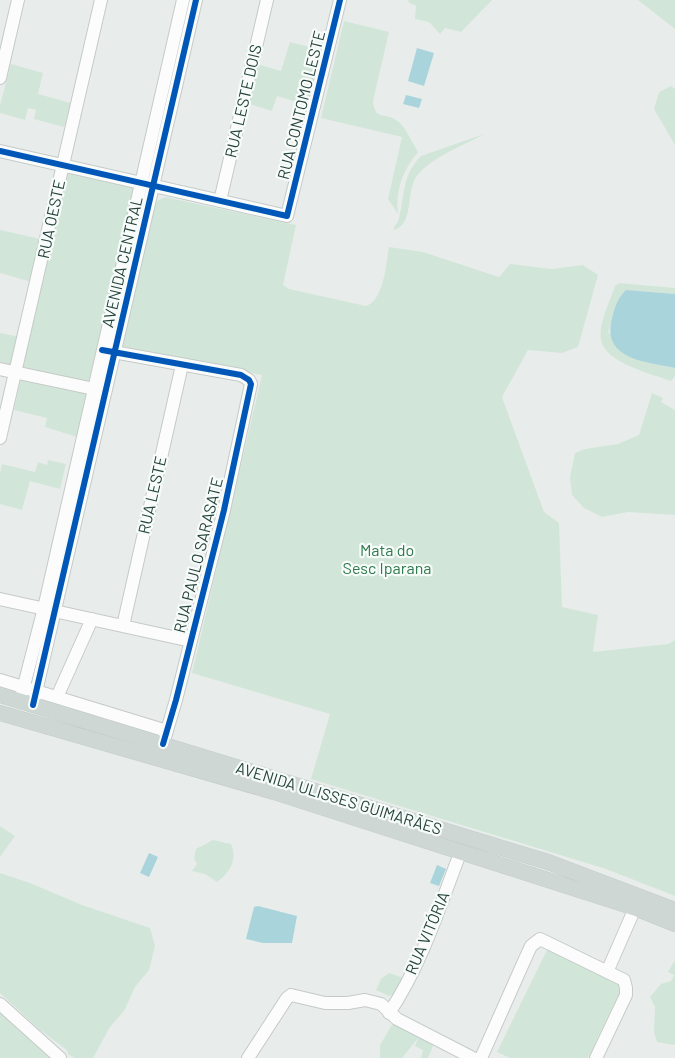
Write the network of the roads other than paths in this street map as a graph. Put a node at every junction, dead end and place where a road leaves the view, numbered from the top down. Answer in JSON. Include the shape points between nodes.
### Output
{"nodes":[{"id":1,"x":18,"y":0,"type":"edge"},
{"id":2,"x":101,"y":0,"type":"edge"},
{"id":3,"x":183,"y":0,"type":"edge"},
{"id":4,"x":196,"y":0,"type":"edge"},
{"id":5,"x":267,"y":0,"type":"edge"},
{"id":6,"x":340,"y":0,"type":"edge"},
{"id":7,"x":0,"y":78,"type":"edge"},
{"id":8,"x":0,"y":151,"type":"edge"},
{"id":9,"x":62,"y":166,"type":"junction"},
{"id":10,"x":148,"y":185,"type":"junction"},
{"id":11,"x":220,"y":201,"type":"junction"},
{"id":12,"x":108,"y":351,"type":"junction"},
{"id":13,"x":182,"y":365,"type":"junction"},
{"id":14,"x":0,"y":369,"type":"edge"},
{"id":15,"x":15,"y":372,"type":"junction"},
{"id":16,"x":93,"y":388,"type":"junction"},
{"id":17,"x":106,"y":392,"type":"junction"},
{"id":18,"x":0,"y":438,"type":"edge"},
{"id":19,"x":61,"y":560,"type":"junction"},
{"id":20,"x":0,"y":598,"type":"edge"},
{"id":21,"x":50,"y":610,"type":"junction"},
{"id":22,"x":92,"y":619,"type":"junction"},
{"id":23,"x":123,"y":626,"type":"junction"},
{"id":24,"x":191,"y":641,"type":"junction"},
{"id":25,"x":0,"y":680,"type":"edge"},
{"id":26,"x":0,"y":695,"type":"edge"},
{"id":27,"x":29,"y":696,"type":"junction"},
{"id":28,"x":57,"y":697,"type":"junction"},
{"id":29,"x":0,"y":713,"type":"edge"},
{"id":30,"x":84,"y":728,"type":"junction"},
{"id":31,"x":165,"y":738,"type":"junction"},
{"id":32,"x":461,"y":851,"type":"junction"},
{"id":33,"x":635,"y":908,"type":"junction"},
{"id":34,"x":675,"y":910,"type":"edge"},
{"id":35,"x":675,"y":924,"type":"edge"},
{"id":36,"x":607,"y":972,"type":"junction"},
{"id":37,"x":0,"y":1004,"type":"edge"},
{"id":38,"x":385,"y":1009,"type":"junction"},
{"id":39,"x":60,"y":1058,"type":"edge"},
{"id":40,"x":248,"y":1058,"type":"edge"},
{"id":41,"x":472,"y":1058,"type":"edge"},
{"id":42,"x":481,"y":1058,"type":"edge"},
{"id":43,"x":596,"y":1058,"type":"edge"}],
"edges":[{"from":1,"to":7,"type":"street"},
{"from":2,"to":9,"type":"street","name":"RUA OESTE"},
{"from":3,"to":10,"type":"street","name":"AVENIDA CENTRAL"},
{"from":4,"to":10,"type":"street","name":"AVENIDA CENTRAL"},
{"from":5,"to":11,"type":"street","name":"RUA LESTE DOIS"},
{"from":6,"to":11,"type":"street","name":"RUA CONTOMO LESTE","via":[[287,216]]},
{"from":8,"to":9,"type":"street"},
{"from":9,"to":10,"type":"street"},
{"from":9,"to":15,"type":"street","name":"RUA OESTE"},
{"from":10,"to":11,"type":"street"},
{"from":10,"to":12,"type":"street","name":"AVENIDA CENTRAL"},
{"from":12,"to":13,"type":"street"},
{"from":12,"to":16,"type":"street","name":"AVENIDA CENTRAL"},
{"from":12,"to":17,"type":"street","name":"AVENIDA CENTRAL"},
{"from":13,"to":23,"type":"street","name":"RUA LESTE"},
{"from":13,"to":24,"type":"street","name":"RUA PAULO SARASATE","via":[[241,375],[250,381],[251,388]]},
{"from":14,"to":15,"type":"street"},
{"from":15,"to":16,"type":"street"},
{"from":15,"to":18,"type":"street","name":"RUA OESTE"},
{"from":16,"to":17,"type":"street"},
{"from":16,"to":19,"type":"street","name":"AVENIDA CENTRAL"},
{"from":17,"to":19,"type":"street","name":"AVENIDA CENTRAL"},
{"from":19,"to":21,"type":"street","name":"AVENIDA CENTRAL"},
{"from":20,"to":21,"type":"street"},
{"from":21,"to":22,"type":"street"},
{"from":21,"to":27,"type":"street","name":"AVENIDA CENTRAL"},
{"from":22,"to":23,"type":"street"},
{"from":22,"to":28,"type":"street"},
{"from":23,"to":24,"type":"street"},
{"from":24,"to":31,"type":"street","name":"RUA PAULO SARASATE"},
{"from":25,"to":27,"type":"street"},
{"from":26,"to":27,"type":"main road","name":"AVENIDA ULISSES GUIMARÃES"},
{"from":27,"to":28,"type":"street"},
{"from":27,"to":30,"type":"main road","name":"AVENIDA ULISSES GUIMARÃES"},
{"from":28,"to":31,"type":"street"},
{"from":29,"to":30,"type":"main road","name":"AVENIDA ULISSES GUIMARÃES"},
{"from":30,"to":31,"type":"main road","name":"AVENIDA ULISSES GUIMARÃES"},
{"from":30,"to":32,"type":"main road","name":"AVENIDA ULISSES GUIMARÃES"},
{"from":31,"to":34,"type":"main road","name":"AVENIDA ULISSES GUIMARÃES","via":[[548,862]]},
{"from":32,"to":33,"type":"main road","name":"AVENIDA ULISSES GUIMARÃES"},
{"from":32,"to":38,"type":"street","name":"RUA VITÓRIA","via":[[399,998]]},
{"from":33,"to":35,"type":"main road","name":"AVENIDA ULISSES GUIMARÃES"},
{"from":33,"to":36,"type":"street"},
{"from":36,"to":42,"type":"street","via":[[548,942],[535,942]]},
{"from":36,"to":43,"type":"street","via":[[624,980],[626,995]]},
{"from":37,"to":39,"type":"street"},
{"from":38,"to":40,"type":"street","via":[[365,1000],[340,1004],[289,995]]},
{"from":38,"to":41,"type":"street"}]}
